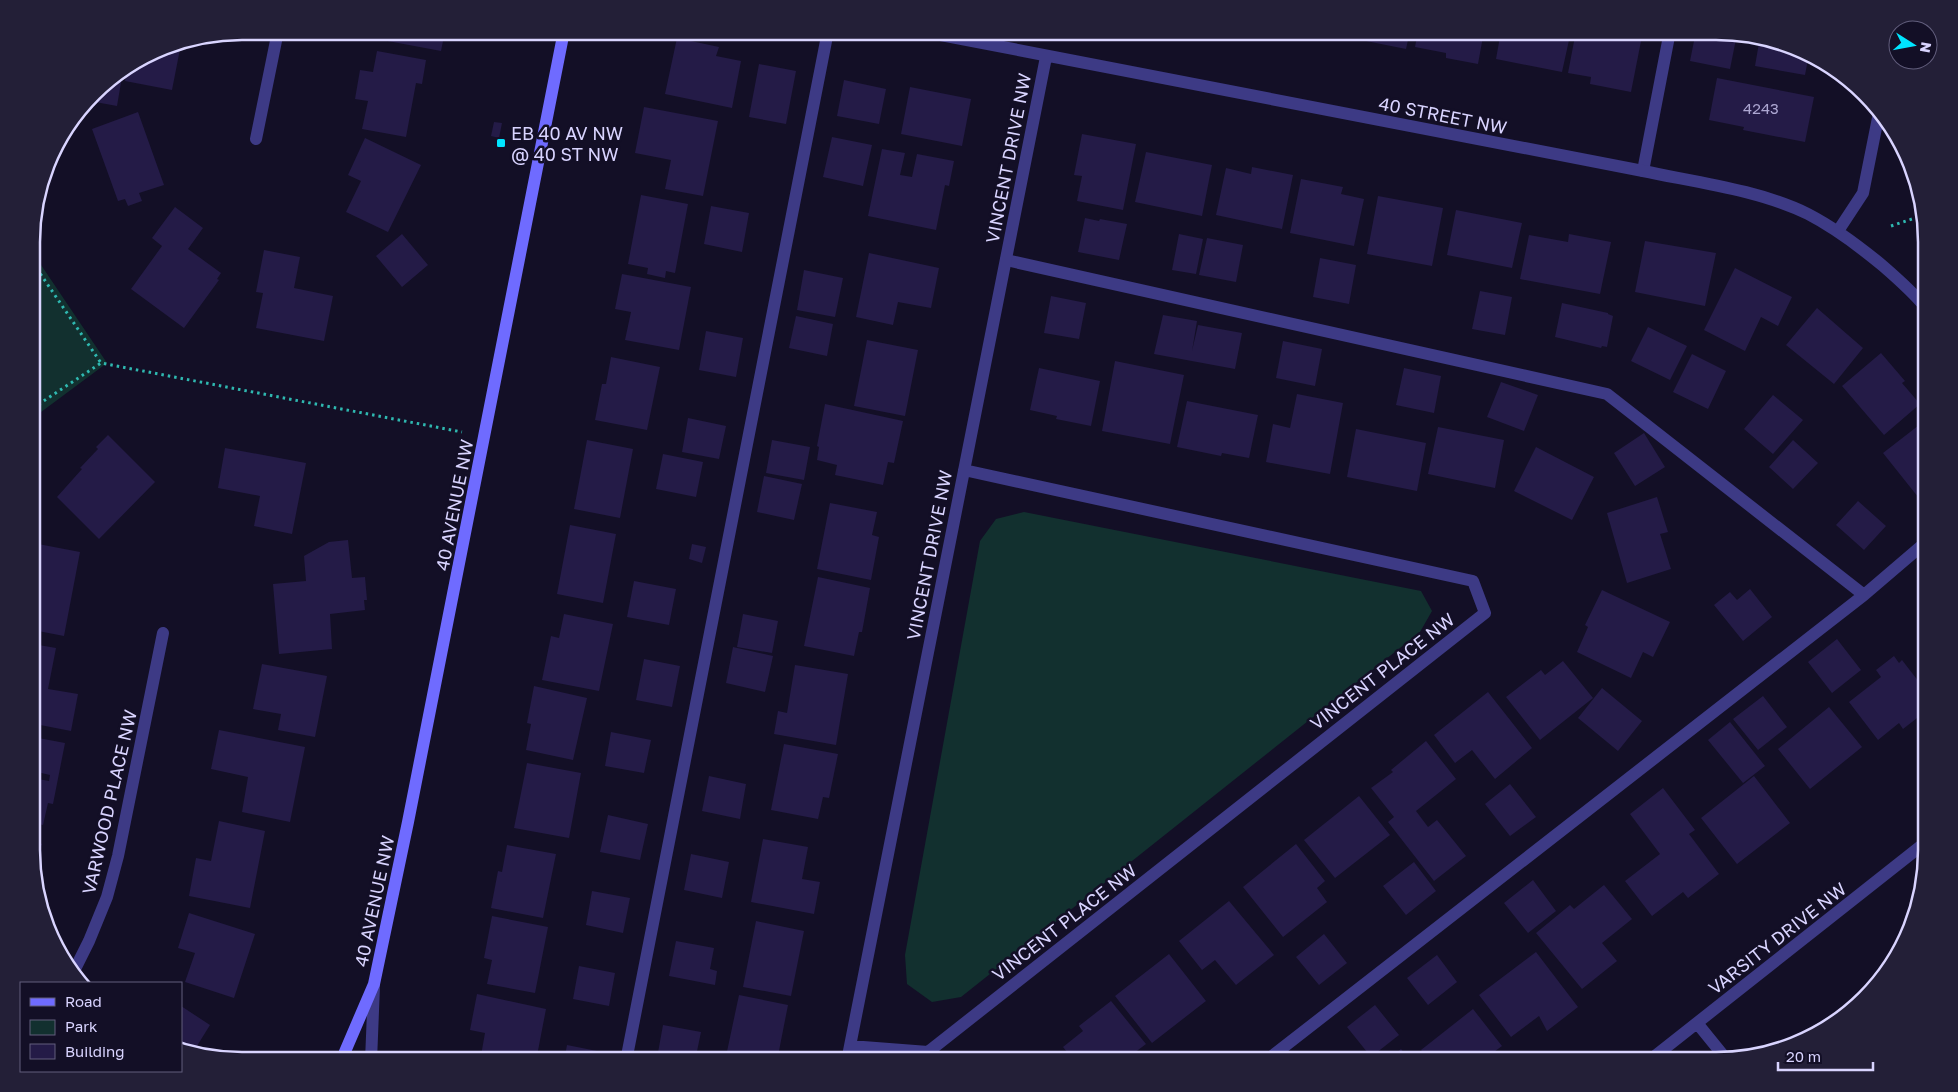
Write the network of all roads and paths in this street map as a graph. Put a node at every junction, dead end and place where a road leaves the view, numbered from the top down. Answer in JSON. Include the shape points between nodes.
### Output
{"nodes":[{"id":1,"x":276,"y":40,"type":"edge"},
{"id":2,"x":562,"y":40,"type":"edge"},
{"id":3,"x":826,"y":40,"type":"edge"},
{"id":4,"x":965,"y":40,"type":"edge"},
{"id":5,"x":1668,"y":40,"type":"edge"},
{"id":6,"x":1046,"y":56,"type":"junction"},
{"id":7,"x":1878,"y":121,"type":"edge"},
{"id":8,"x":256,"y":139,"type":"dead end"},
{"id":9,"x":1643,"y":171,"type":"junction"},
{"id":10,"x":1916,"y":218,"type":"edge"},
{"id":11,"x":1891,"y":226,"type":"dead end"},
{"id":12,"x":1838,"y":231,"type":"junction"},
{"id":13,"x":1006,"y":260,"type":"junction"},
{"id":14,"x":40,"y":273,"type":"edge"},
{"id":15,"x":1918,"y":299,"type":"edge"},
{"id":16,"x":101,"y":363,"type":"junction"},
{"id":17,"x":40,"y":403,"type":"edge"},
{"id":18,"x":485,"y":437,"type":"junction"},
{"id":19,"x":964,"y":470,"type":"junction"},
{"id":20,"x":1918,"y":549,"type":"edge"},
{"id":21,"x":1864,"y":595,"type":"junction"},
{"id":22,"x":163,"y":634,"type":"dead end"},
{"id":23,"x":1918,"y":848,"type":"edge"},
{"id":24,"x":76,"y":965,"type":"edge"},
{"id":25,"x":374,"y":984,"type":"junction"},
{"id":26,"x":1698,"y":1023,"type":"junction"},
{"id":27,"x":850,"y":1046,"type":"junction"},
{"id":28,"x":345,"y":1052,"type":"edge"},
{"id":29,"x":370,"y":1052,"type":"edge"},
{"id":30,"x":628,"y":1052,"type":"edge"},
{"id":31,"x":849,"y":1052,"type":"edge"},
{"id":32,"x":1277,"y":1052,"type":"edge"},
{"id":33,"x":1660,"y":1052,"type":"edge"},
{"id":34,"x":1722,"y":1052,"type":"edge"}],
"edges":[{"from":1,"to":8,"type":"street"},
{"from":2,"to":18,"type":"street","name":"40 AVENUE NW"},
{"from":3,"to":30,"type":"street"},
{"from":4,"to":6,"type":"street","name":"40 STREET NW"},
{"from":5,"to":9,"type":"street"},
{"from":6,"to":9,"type":"street","name":"40 STREET NW"},
{"from":6,"to":13,"type":"street","name":"VINCENT DRIVE NW"},
{"from":7,"to":12,"type":"street","via":[[1863,193]]},
{"from":9,"to":12,"type":"street","name":"40 STREET NW","via":[[1756,195],[1807,213]]},
{"from":10,"to":11,"type":"path"},
{"from":12,"to":15,"type":"street","name":"40 STREET NW"},
{"from":13,"to":19,"type":"street","name":"VINCENT DRIVE NW"},
{"from":13,"to":21,"type":"street","via":[[1607,394]]},
{"from":14,"to":16,"type":"path"},
{"from":16,"to":17,"type":"path"},
{"from":16,"to":18,"type":"path"},
{"from":18,"to":25,"type":"street","name":"40 AVENUE NW"},
{"from":19,"to":27,"type":"street","name":"VINCENT DRIVE NW"},
{"from":19,"to":27,"type":"street","name":"VINCENT PLACE NW","via":[[1473,581],[1485,613],[928,1052]]},
{"from":20,"to":21,"type":"street"},
{"from":21,"to":32,"type":"street"},
{"from":22,"to":24,"type":"street","name":"VARWOOD PLACE NW","via":[[118,856],[107,897]]},
{"from":23,"to":26,"type":"street","name":"VARSITY DRIVE NW"},
{"from":25,"to":28,"type":"street","name":"40 AVENUE NW"},
{"from":25,"to":29,"type":"street","name":"40 AVENUE NW"},
{"from":26,"to":33,"type":"street","name":"VARSITY DRIVE NW"},
{"from":26,"to":34,"type":"street"},
{"from":27,"to":31,"type":"street","name":"VINCENT DRIVE NW"}]}
